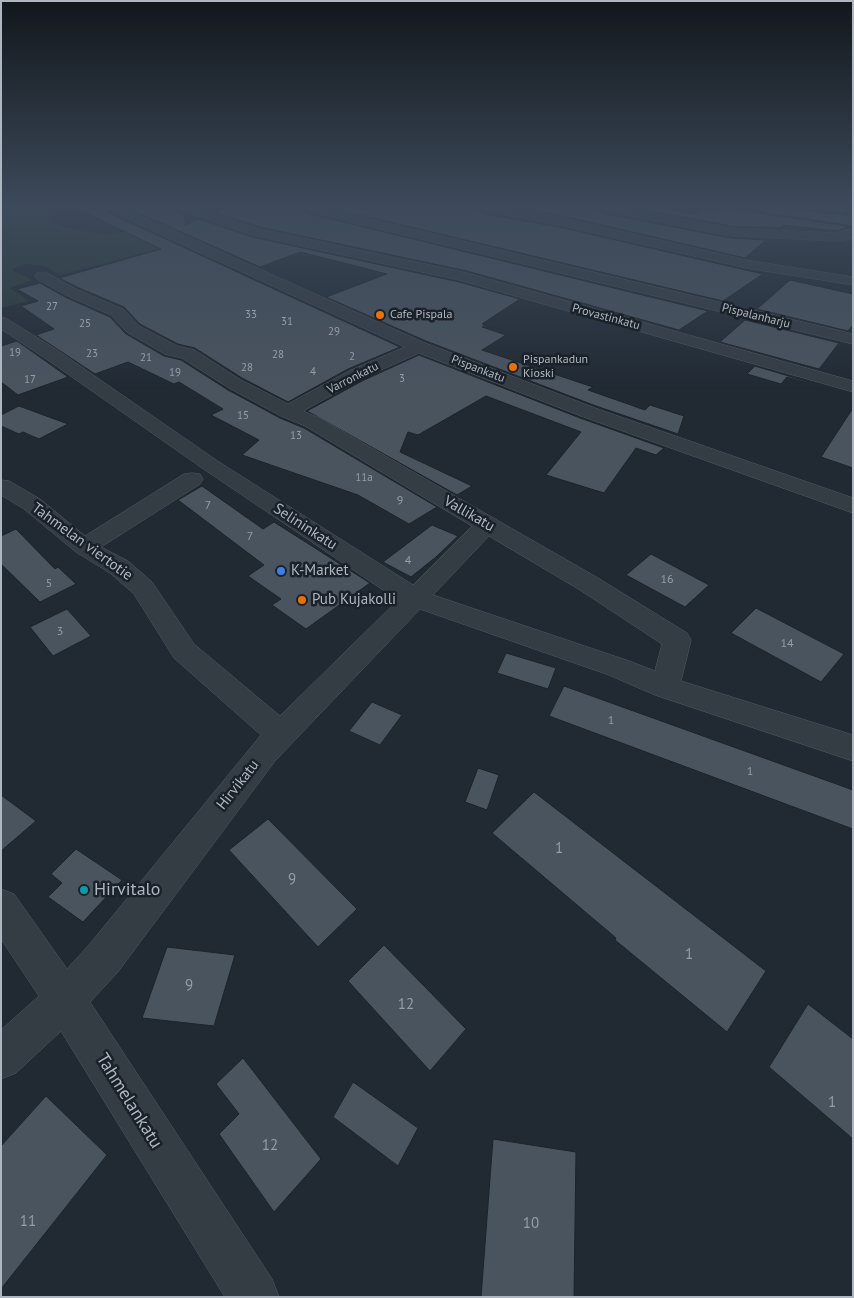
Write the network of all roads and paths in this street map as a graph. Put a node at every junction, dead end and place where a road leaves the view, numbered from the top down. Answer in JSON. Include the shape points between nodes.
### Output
{"nodes":[{"id":1,"x":247,"y":269,"type":"edge"},
{"id":2,"x":427,"y":269,"type":"edge"},
{"id":3,"x":474,"y":269,"type":"edge"},
{"id":4,"x":564,"y":269,"type":"edge"},
{"id":5,"x":775,"y":269,"type":"edge"},
{"id":6,"x":42,"y":276,"type":"dead end"},
{"id":7,"x":462,"y":276,"type":"junction"},
{"id":8,"x":853,"y":281,"type":"edge"},
{"id":9,"x":1,"y":322,"type":"edge"},
{"id":10,"x":853,"y":339,"type":"edge"},
{"id":11,"x":419,"y":347,"type":"junction"},
{"id":12,"x":853,"y":387,"type":"edge"},
{"id":13,"x":288,"y":412,"type":"junction"},
{"id":14,"x":192,"y":479,"type":"dead end"},
{"id":15,"x":1,"y":486,"type":"edge"},
{"id":16,"x":853,"y":506,"type":"edge"},
{"id":17,"x":487,"y":524,"type":"junction"},
{"id":18,"x":84,"y":547,"type":"junction"},
{"id":19,"x":414,"y":598,"type":"junction"},
{"id":20,"x":665,"y":686,"type":"junction"},
{"id":21,"x":280,"y":734,"type":"junction"},
{"id":22,"x":853,"y":748,"type":"edge"},
{"id":23,"x":1,"y":907,"type":"edge"},
{"id":24,"x":65,"y":1000,"type":"junction"},
{"id":25,"x":1,"y":1058,"type":"edge"},
{"id":26,"x":254,"y":1297,"type":"edge"}],
"edges":[{"from":1,"to":11,"type":"street","name":"Pispankatu"},
{"from":2,"to":7,"type":"street","name":"Provastinkatu"},
{"from":3,"to":7,"type":"street"},
{"from":4,"to":10,"type":"street","name":"Pispalanharju"},
{"from":5,"to":8,"type":"street"},
{"from":6,"to":13,"type":"street","name":"Vallikatu","via":[[116,312],[133,329],[171,350],[188,354]]},
{"from":7,"to":12,"type":"street","name":"Provastinkatu"},
{"from":9,"to":19,"type":"street","name":"Selininkatu"},
{"from":11,"to":13,"type":"street","name":"Varronkatu","via":[[355,375]]},
{"from":11,"to":16,"type":"street","name":"Pispankatu","via":[[588,412]]},
{"from":13,"to":17,"type":"street","name":"Vallikatu","via":[[312,422]]},
{"from":14,"to":18,"type":"street"},
{"from":15,"to":18,"type":"street","name":"Tahmelan viertotie","via":[[32,504]]},
{"from":17,"to":19,"type":"street","name":"Hirvikatu"},
{"from":17,"to":20,"type":"street","name":"Vallikatu","via":[[677,640]]},
{"from":18,"to":21,"type":"street","name":"Tahmelan viertotie","via":[[119,567],[143,588],[184,651]]},
{"from":19,"to":20,"type":"street","name":"Selininkatu"},
{"from":19,"to":21,"type":"street","name":"Hirvikatu"},
{"from":20,"to":22,"type":"street"},
{"from":21,"to":24,"type":"street","name":"Hirvikatu","via":[[103,959]]},
{"from":23,"to":24,"type":"street","name":"Tahmelankatu"},
{"from":24,"to":25,"type":"street","name":"Hirvikatu"},
{"from":24,"to":26,"type":"street","name":"Tahmelankatu"}]}
